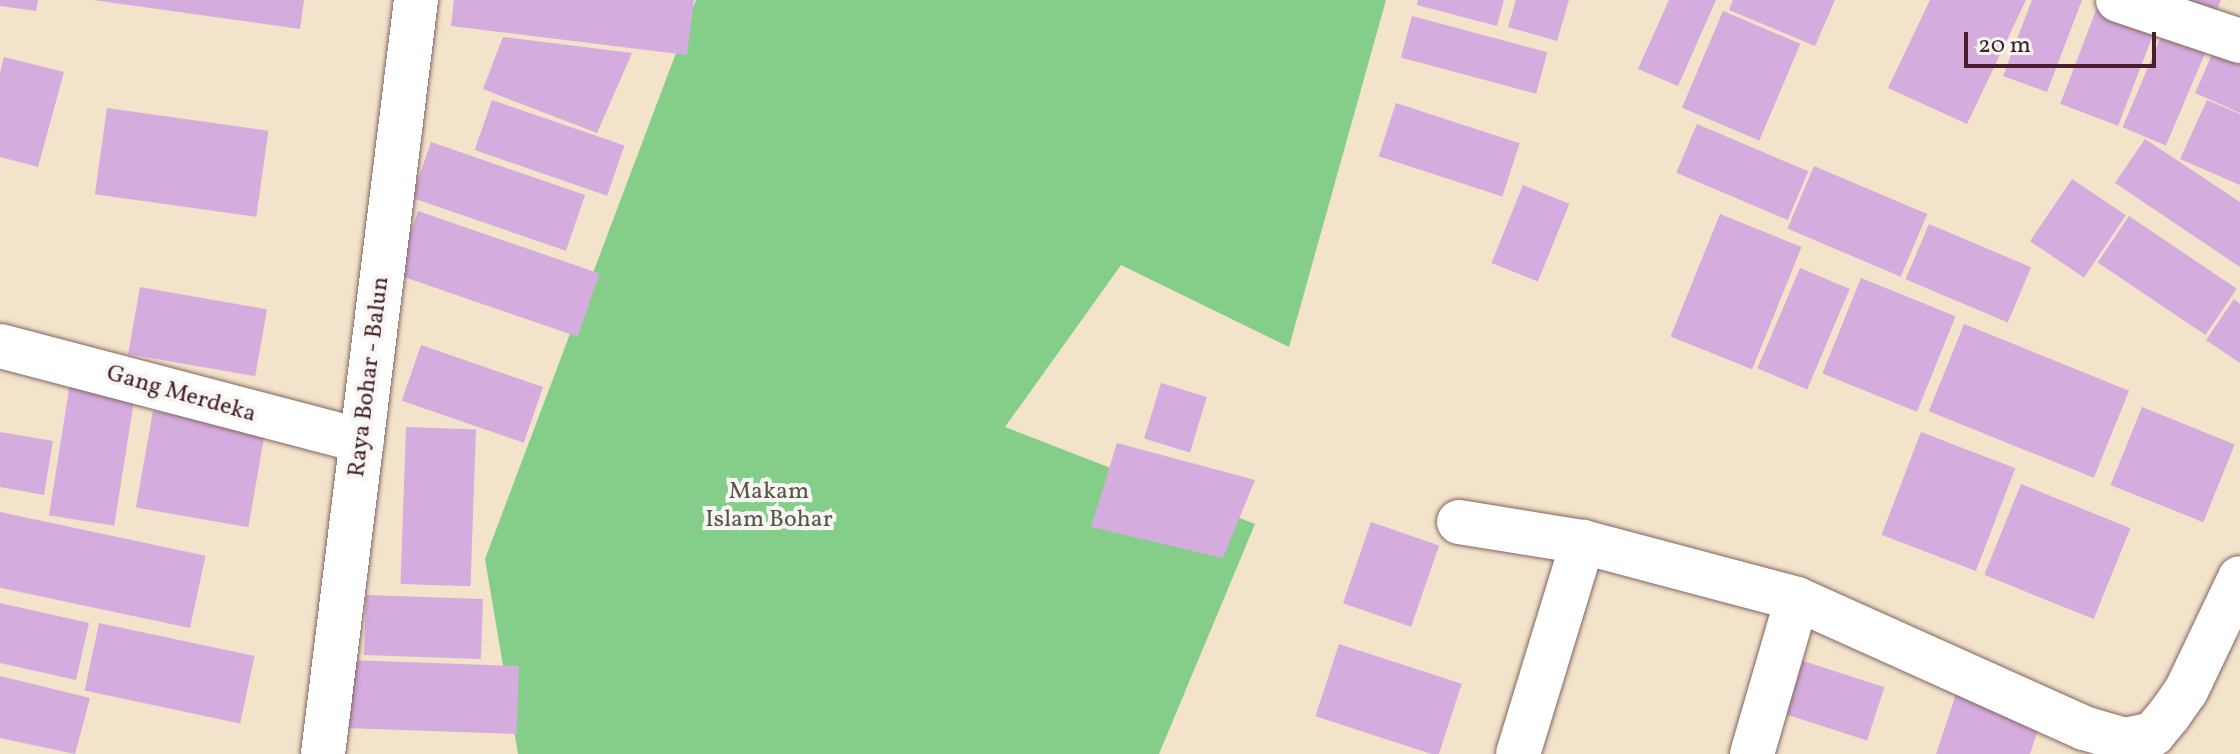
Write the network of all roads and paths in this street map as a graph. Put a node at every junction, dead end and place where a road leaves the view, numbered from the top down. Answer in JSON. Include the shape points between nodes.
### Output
{"nodes":[{"id":1,"x":416,"y":0,"type":"edge"},
{"id":2,"x":2118,"y":0,"type":"edge"},
{"id":3,"x":2240,"y":41,"type":"edge"},
{"id":4,"x":0,"y":346,"type":"edge"},
{"id":5,"x":362,"y":441,"type":"junction"},
{"id":6,"x":1459,"y":522,"type":"dead end"},
{"id":7,"x":1583,"y":542,"type":"junction"},
{"id":8,"x":2240,"y":578,"type":"edge"},
{"id":9,"x":1797,"y":599,"type":"junction"},
{"id":10,"x":2157,"y":744,"type":"edge"},
{"id":11,"x":323,"y":754,"type":"edge"},
{"id":12,"x":1518,"y":754,"type":"edge"},
{"id":13,"x":1752,"y":754,"type":"edge"}],
"edges":[{"from":1,"to":5,"type":"street","name":"Raya Bohar - Balun"},
{"from":2,"to":3,"type":"street"},
{"from":4,"to":5,"type":"street","name":"Gang Merdeka"},
{"from":5,"to":11,"type":"street","name":"Raya Bohar - Balun"},
{"from":6,"to":7,"type":"street"},
{"from":7,"to":9,"type":"street"},
{"from":7,"to":12,"type":"street"},
{"from":8,"to":10,"type":"street"},
{"from":9,"to":10,"type":"street","via":[[2084,728]]},
{"from":9,"to":13,"type":"street"}]}
